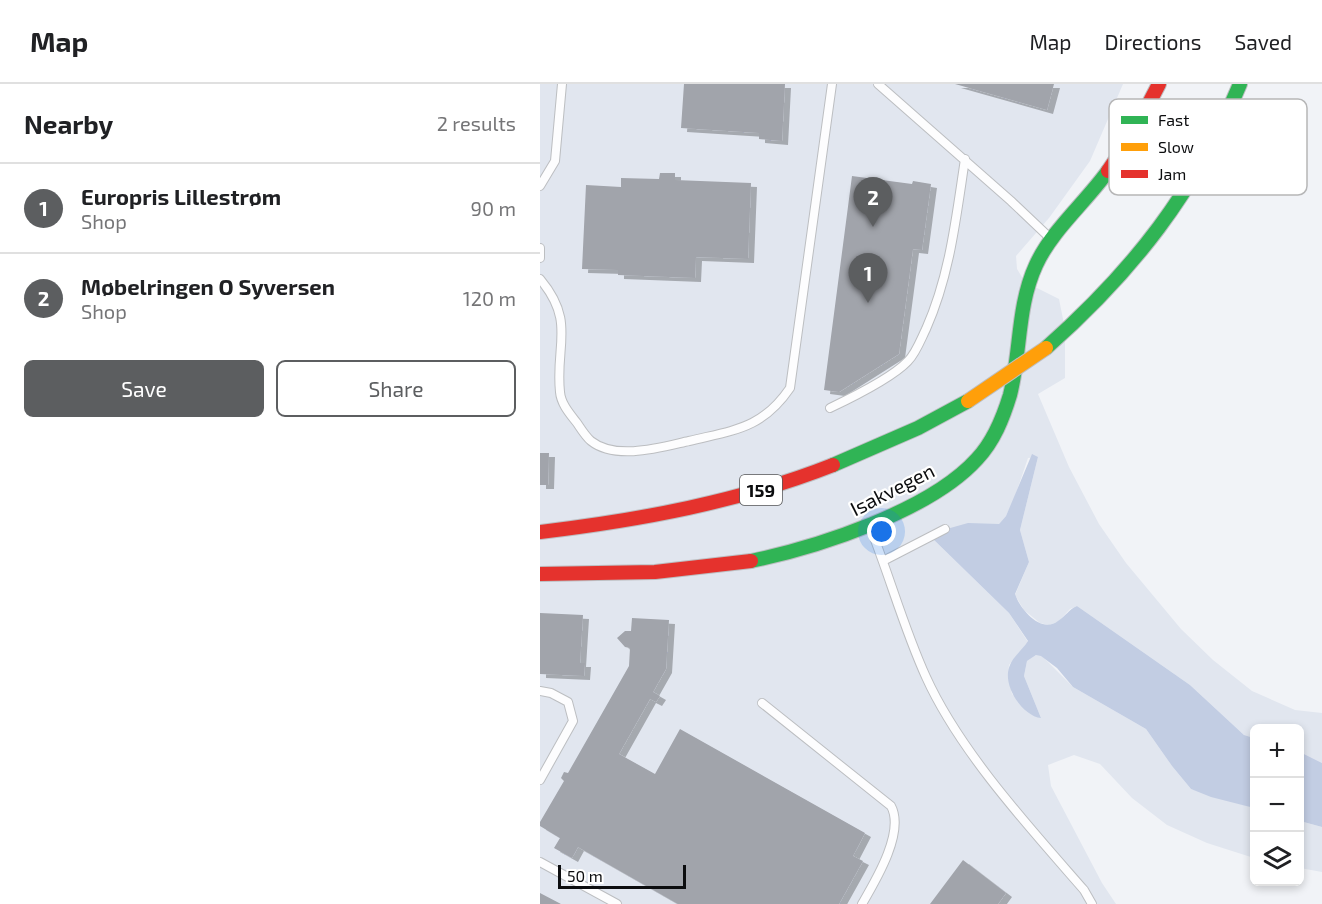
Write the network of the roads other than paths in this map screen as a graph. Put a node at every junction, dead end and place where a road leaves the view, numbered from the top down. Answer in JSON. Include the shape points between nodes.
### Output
{"nodes":[{"id":1,"x":562,"y":84,"type":"edge"},
{"id":2,"x":832,"y":84,"type":"edge"},
{"id":3,"x":878,"y":84,"type":"edge"},
{"id":4,"x":1159,"y":84,"type":"edge"},
{"id":5,"x":1240,"y":84,"type":"edge"},
{"id":6,"x":1150,"y":99,"type":"edge"},
{"id":7,"x":1233,"y":99,"type":"edge"},
{"id":8,"x":965,"y":159,"type":"junction"},
{"id":9,"x":1109,"y":168,"type":"edge"},
{"id":10,"x":540,"y":186,"type":"edge"},
{"id":11,"x":1182,"y":195,"type":"edge"},
{"id":12,"x":1052,"y":241,"type":"junction"},
{"id":13,"x":540,"y":248,"type":"edge"},
{"id":14,"x":540,"y":258,"type":"edge"},
{"id":15,"x":540,"y":279,"type":"edge"},
{"id":16,"x":830,"y":408,"type":"dead end"},
{"id":17,"x":869,"y":524,"type":"junction"},
{"id":18,"x":945,"y":529,"type":"dead end"},
{"id":19,"x":540,"y":532,"type":"edge"},
{"id":20,"x":883,"y":561,"type":"junction"},
{"id":21,"x":540,"y":574,"type":"edge"},
{"id":22,"x":540,"y":691,"type":"edge"},
{"id":23,"x":762,"y":704,"type":"dead end"},
{"id":24,"x":540,"y":780,"type":"edge"},
{"id":25,"x":540,"y":862,"type":"edge"},
{"id":26,"x":616,"y":904,"type":"edge"},
{"id":27,"x":862,"y":904,"type":"edge"},
{"id":28,"x":1092,"y":904,"type":"edge"}],
"edges":[{"from":1,"to":10,"type":"lane","via":[[555,161]]},
{"from":2,"to":15,"type":"lane","via":[[790,388],[776,409],[746,427],[662,447],[631,451],[592,442],[567,410],[560,393],[563,327],[553,295]]},
{"from":3,"to":8,"type":"lane"},
{"from":4,"to":6,"type":"main road","name":"Isakvegen"},
{"from":5,"to":7,"type":"main road","number":"159","bridge":true},
{"from":8,"to":12,"type":"lane"},
{"from":8,"to":16,"type":"lane","via":[[941,294],[920,342],[908,361]]},
{"from":9,"to":12,"type":"main road","name":"Isakvegen"},
{"from":11,"to":19,"type":"main road","number":"159","bridge":true,"via":[[1117,282],[1046,348],[968,401],[896,439],[754,493],[670,513]]},
{"from":12,"to":17,"type":"main road","name":"Isakvegen","via":[[1036,265],[1026,291],[1011,394],[985,451],[944,486]]},
{"from":13,"to":14,"type":"lane"},
{"from":17,"to":20,"type":"lane"},
{"from":17,"to":21,"type":"main road","name":"Isakvegen","via":[[770,557],[664,572]]},
{"from":18,"to":20,"type":"lane"},
{"from":20,"to":28,"type":"lane","via":[[926,677],[949,720]]},
{"from":22,"to":24,"type":"lane","via":[[568,702],[573,721]]},
{"from":23,"to":27,"type":"lane","via":[[891,806],[895,814],[894,838]]},
{"from":25,"to":26,"type":"lane"}]}
